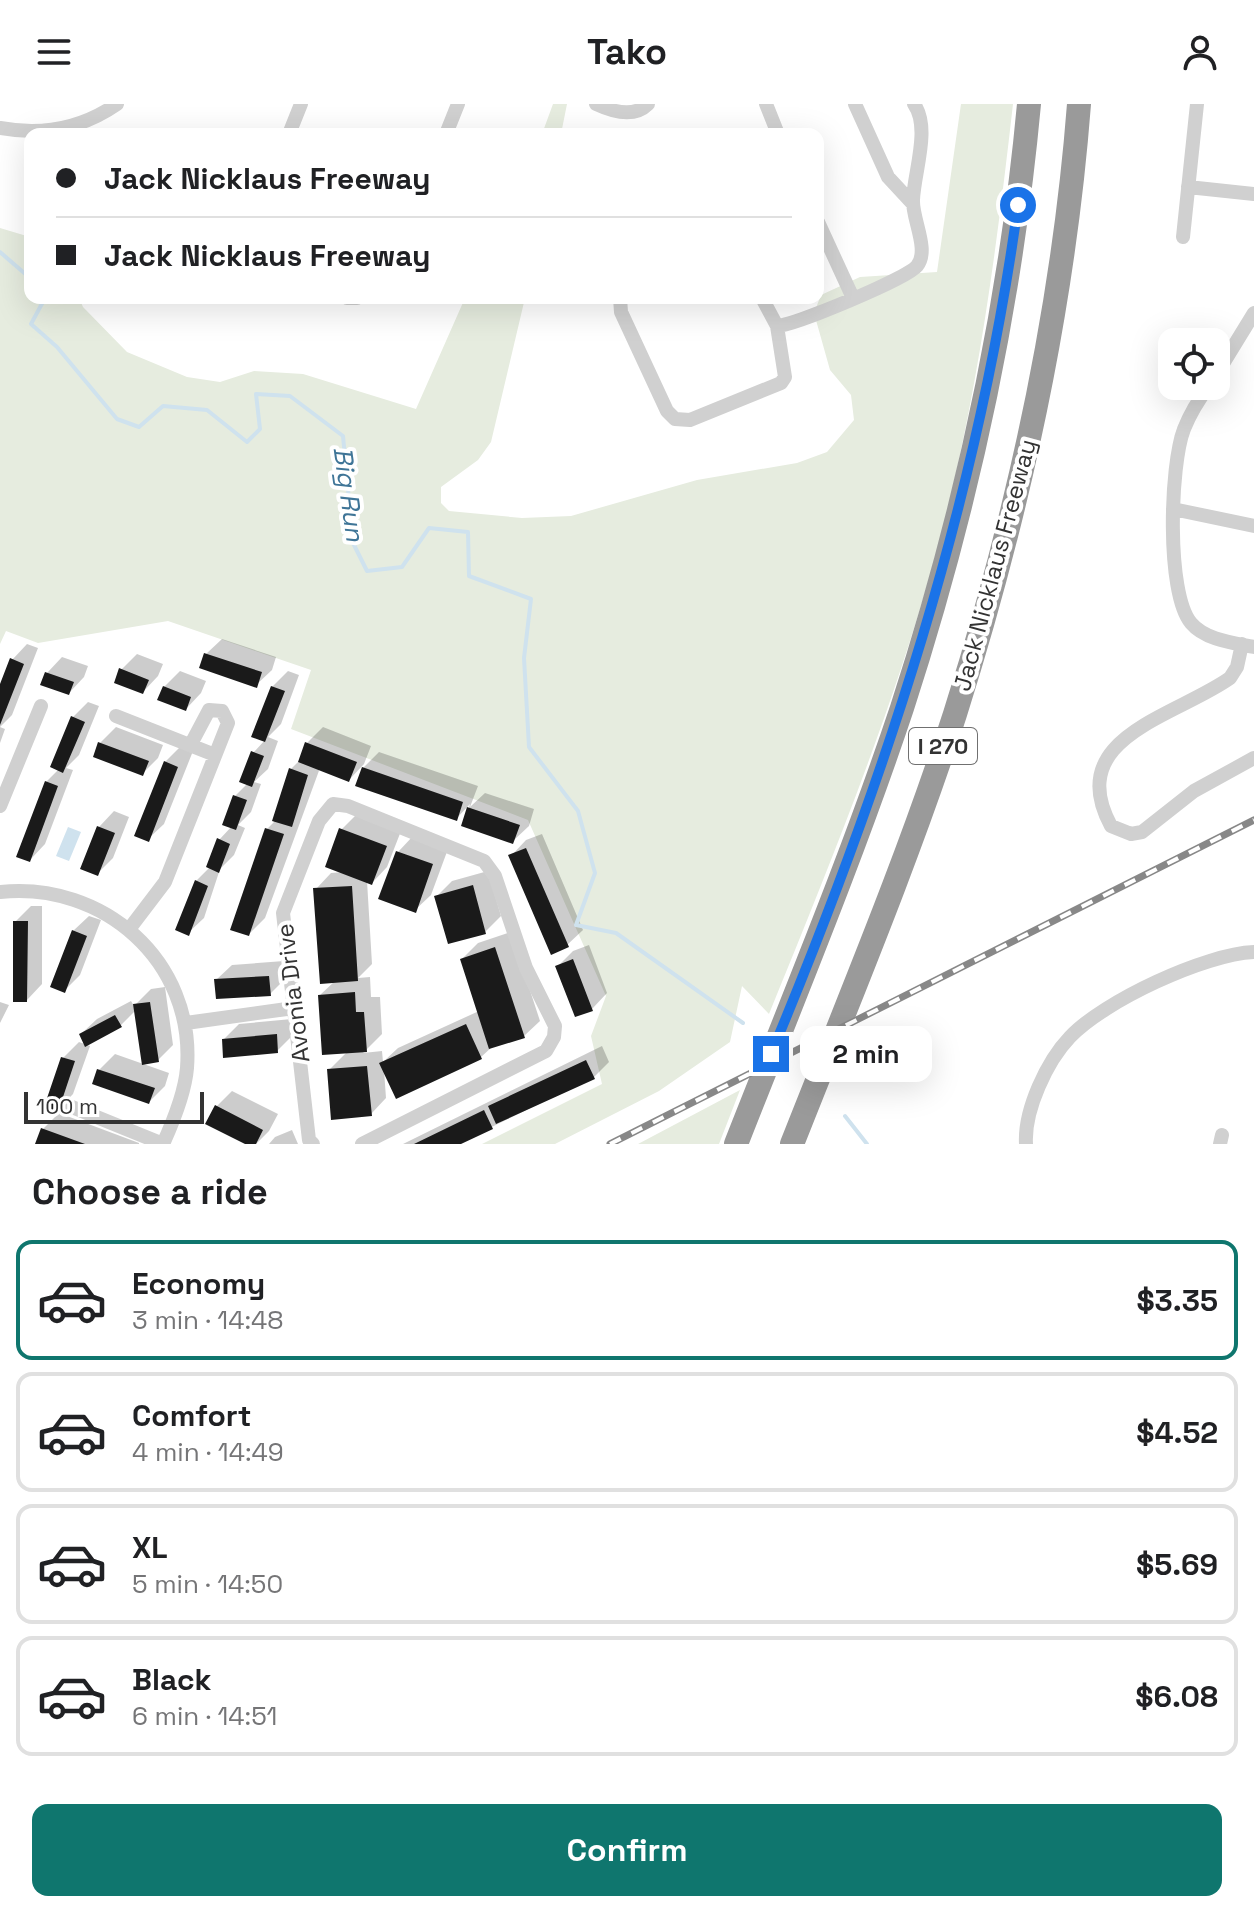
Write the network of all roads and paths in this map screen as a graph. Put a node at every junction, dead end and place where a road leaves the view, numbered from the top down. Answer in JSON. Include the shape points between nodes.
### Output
{"nodes":[{"id":1,"x":117,"y":104,"type":"edge"},
{"id":2,"x":301,"y":104,"type":"edge"},
{"id":3,"x":458,"y":104,"type":"edge"},
{"id":4,"x":596,"y":104,"type":"edge"},
{"id":5,"x":648,"y":104,"type":"edge"},
{"id":6,"x":767,"y":104,"type":"edge"},
{"id":7,"x":855,"y":104,"type":"edge"},
{"id":8,"x":914,"y":104,"type":"edge"},
{"id":9,"x":1029,"y":104,"type":"edge"},
{"id":10,"x":1079,"y":104,"type":"edge"},
{"id":11,"x":1197,"y":104,"type":"edge"},
{"id":12,"x":0,"y":128,"type":"edge"},
{"id":13,"x":89,"y":128,"type":"edge"},
{"id":14,"x":291,"y":128,"type":"edge"},
{"id":15,"x":448,"y":128,"type":"edge"},
{"id":16,"x":776,"y":128,"type":"edge"},
{"id":17,"x":24,"y":129,"type":"edge"},
{"id":18,"x":1188,"y":187,"type":"junction"},
{"id":19,"x":1254,"y":194,"type":"edge"},
{"id":20,"x":913,"y":204,"type":"junction"},
{"id":21,"x":824,"y":235,"type":"edge"},
{"id":22,"x":1183,"y":237,"type":"dead end"},
{"id":23,"x":853,"y":298,"type":"junction"},
{"id":24,"x":620,"y":304,"type":"edge"},
{"id":25,"x":765,"y":304,"type":"edge"},
{"id":26,"x":1254,"y":313,"type":"edge"},
{"id":27,"x":777,"y":326,"type":"junction"},
{"id":28,"x":1230,"y":352,"type":"edge"},
{"id":29,"x":1202,"y":400,"type":"edge"},
{"id":30,"x":1173,"y":509,"type":"junction"},
{"id":31,"x":1254,"y":526,"type":"edge"},
{"id":32,"x":1248,"y":645,"type":"edge"},
{"id":33,"x":41,"y":706,"type":"dead end"},
{"id":34,"x":116,"y":716,"type":"dead end"},
{"id":35,"x":191,"y":744,"type":"junction"},
{"id":36,"x":215,"y":755,"type":"junction"},
{"id":37,"x":1254,"y":758,"type":"edge"},
{"id":38,"x":0,"y":806,"type":"edge"},
{"id":39,"x":0,"y":892,"type":"edge"},
{"id":40,"x":130,"y":928,"type":"junction"},
{"id":41,"x":1254,"y":952,"type":"edge"},
{"id":42,"x":294,"y":1008,"type":"junction"},
{"id":43,"x":186,"y":1023,"type":"junction"},
{"id":44,"x":72,"y":1107,"type":"dead end"},
{"id":45,"x":163,"y":1144,"type":"edge"},
{"id":46,"x":313,"y":1144,"type":"edge"},
{"id":47,"x":362,"y":1144,"type":"edge"},
{"id":48,"x":736,"y":1144,"type":"edge"},
{"id":49,"x":792,"y":1144,"type":"edge"},
{"id":50,"x":1026,"y":1144,"type":"edge"}],
"edges":[{"from":1,"to":13,"type":"street"},
{"from":2,"to":14,"type":"street"},
{"from":3,"to":15,"type":"street"},
{"from":4,"to":5,"type":"street","via":[[626,112],[641,111]]},
{"from":6,"to":16,"type":"street"},
{"from":7,"to":20,"type":"street","via":[[888,177]]},
{"from":8,"to":20,"type":"street","via":[[921,124]]},
{"from":9,"to":48,"type":"highway","name":"Jack Nicklaus Freeway","number":"I 270","via":[[992,375],[936,594],[873,790]]},
{"from":10,"to":49,"type":"highway","name":"Jack Nicklaus Freeway","number":"I 270","via":[[1043,380],[981,629],[923,805]]},
{"from":11,"to":18,"type":"street"},
{"from":12,"to":17,"type":"street"},
{"from":18,"to":19,"type":"street"},
{"from":18,"to":22,"type":"street"},
{"from":20,"to":23,"type":"street","via":[[922,257],[909,273]]},
{"from":21,"to":23,"type":"street"},
{"from":23,"to":27,"type":"street"},
{"from":24,"to":27,"type":"street","via":[[675,419],[690,420],[781,383],[785,369]]},
{"from":25,"to":27,"type":"street"},
{"from":26,"to":28,"type":"street"},
{"from":29,"to":30,"type":"street","via":[[1180,441]]},
{"from":30,"to":31,"type":"street"},
{"from":30,"to":32,"type":"street","via":[[1178,586],[1186,615],[1206,635]]},
{"from":32,"to":37,"type":"street","via":[[1230,678],[1146,723],[1109,753],[1096,788],[1111,826],[1131,834],[1142,832],[1194,791]]},
{"from":33,"to":38,"type":"street"},
{"from":34,"to":35,"type":"street"},
{"from":35,"to":36,"type":"street"},
{"from":35,"to":36,"type":"street","via":[[204,714],[222,711],[228,723]]},
{"from":36,"to":40,"type":"street","via":[[165,882]]},
{"from":39,"to":40,"type":"street","via":[[30,891],[86,902]]},
{"from":40,"to":43,"type":"street","via":[[161,965]]},
{"from":41,"to":50,"type":"street","via":[[1188,968],[1086,1023],[1069,1038],[1045,1076],[1028,1120]]},
{"from":42,"to":43,"type":"street"},
{"from":42,"to":46,"type":"street","name":"Avonia Drive"},
{"from":42,"to":47,"type":"street","name":"Avonia Drive","via":[[283,913],[319,821],[333,804],[484,861],[495,876],[526,968],[555,1026],[554,1037],[546,1051]]},
{"from":43,"to":45,"type":"street","via":[[187,1070]]},
{"from":44,"to":45,"type":"street"}]}
